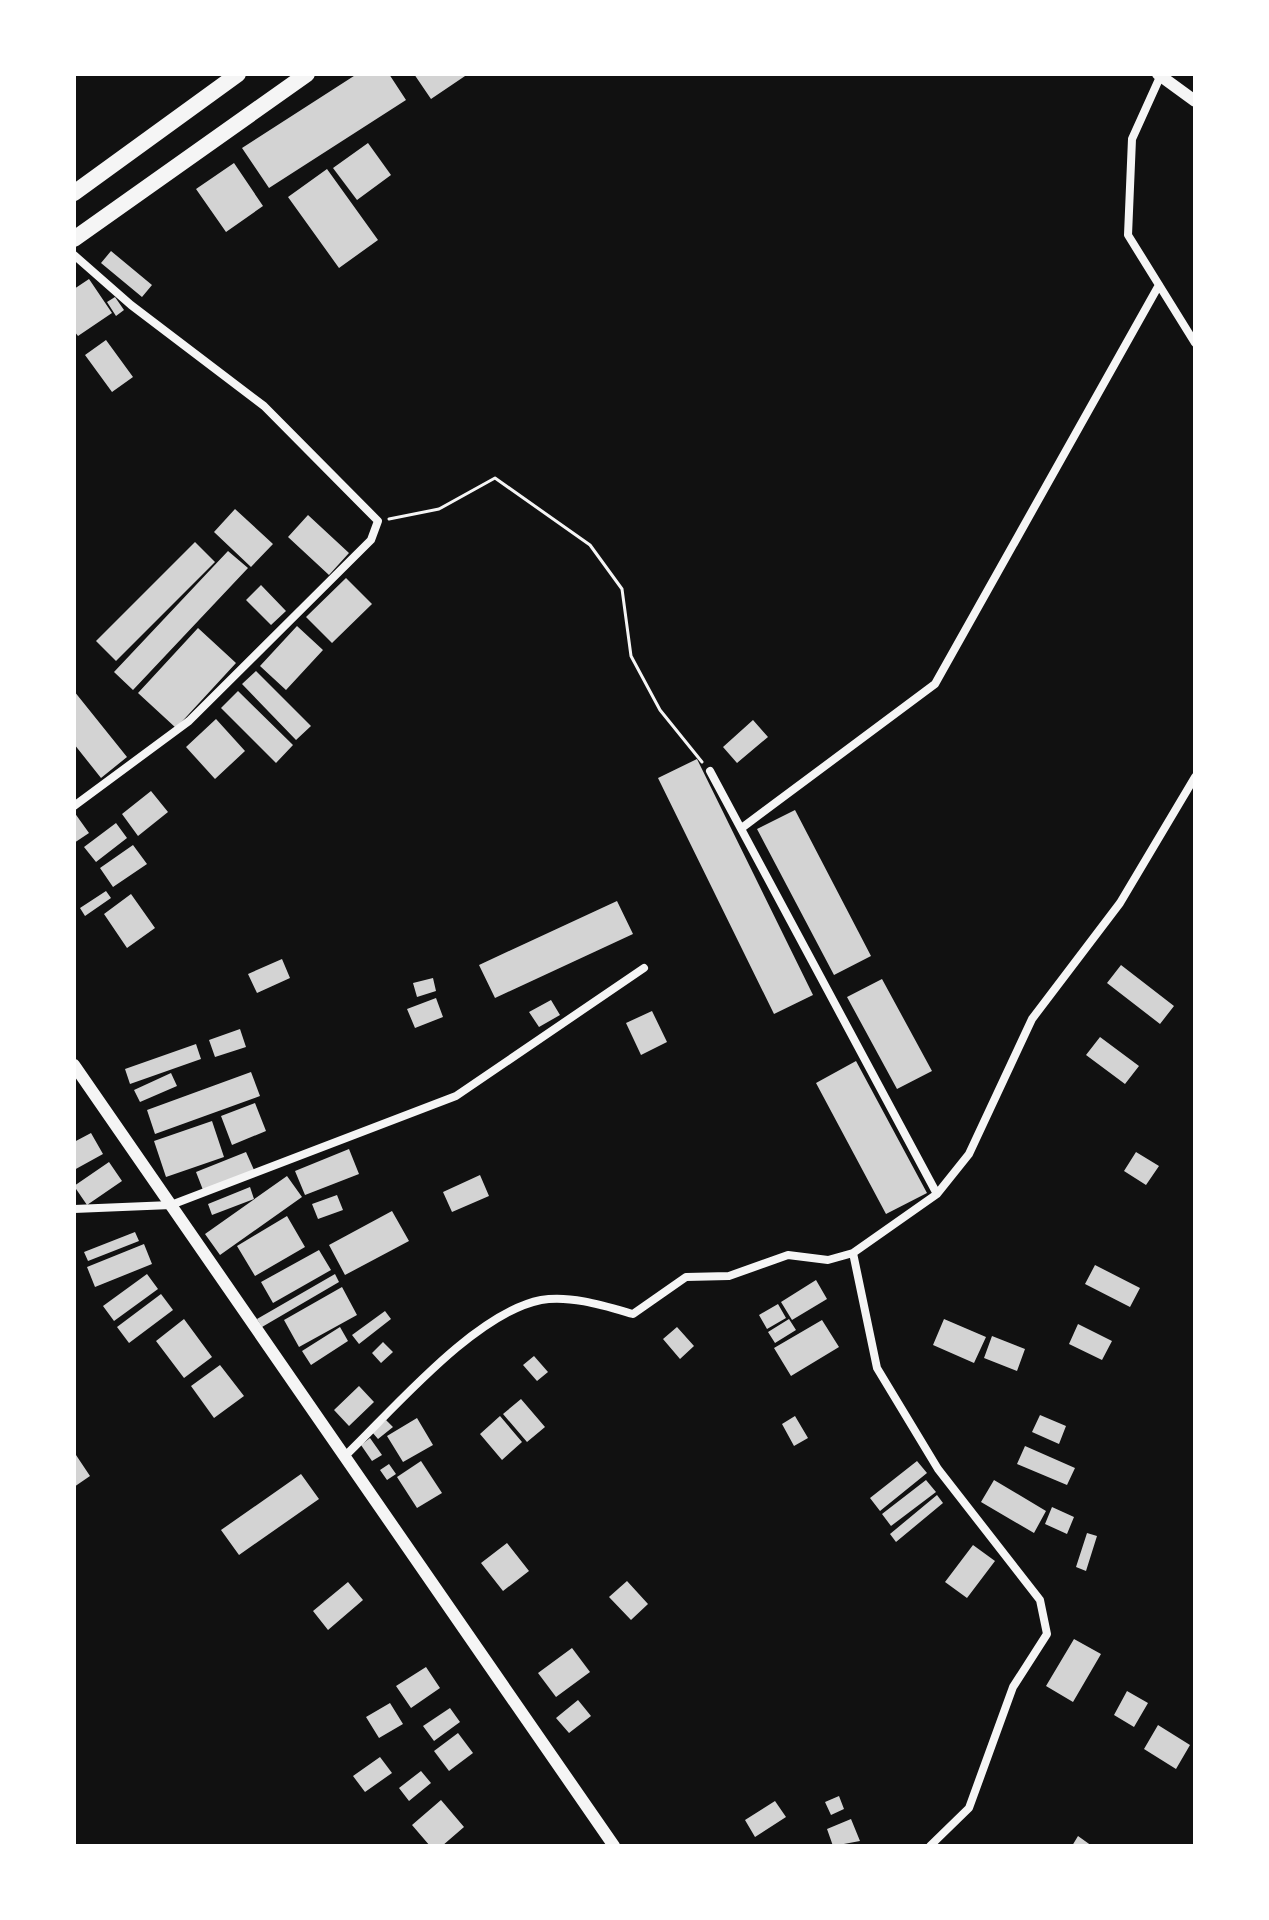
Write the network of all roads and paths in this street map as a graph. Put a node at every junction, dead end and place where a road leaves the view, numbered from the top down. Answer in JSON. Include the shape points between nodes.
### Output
{"nodes":[{"id":1,"x":238,"y":74,"type":"edge"},
{"id":2,"x":307,"y":74,"type":"edge"},
{"id":3,"x":1159,"y":75,"type":"edge"},
{"id":4,"x":1195,"y":101,"type":"edge"},
{"id":5,"x":74,"y":193,"type":"edge"},
{"id":6,"x":74,"y":239,"type":"edge"},
{"id":7,"x":74,"y":255,"type":"edge"},
{"id":8,"x":1159,"y":285,"type":"junction"},
{"id":9,"x":1195,"y":343,"type":"edge"},
{"id":10,"x":378,"y":521,"type":"junction"},
{"id":11,"x":710,"y":771,"type":"joint"},
{"id":12,"x":1195,"y":777,"type":"edge"},
{"id":13,"x":74,"y":806,"type":"edge"},
{"id":14,"x":743,"y":827,"type":"junction"},
{"id":15,"x":644,"y":968,"type":"dead end"},
{"id":16,"x":74,"y":1065,"type":"edge"},
{"id":17,"x":937,"y":1194,"type":"junction"},
{"id":18,"x":171,"y":1205,"type":"junction"},
{"id":19,"x":74,"y":1209,"type":"edge"},
{"id":20,"x":853,"y":1253,"type":"junction"},
{"id":21,"x":345,"y":1456,"type":"junction"},
{"id":22,"x":614,"y":1846,"type":"edge"},
{"id":23,"x":930,"y":1846,"type":"edge"}],
"edges":[{"from":1,"to":5,"type":"highway"},
{"from":2,"to":6,"type":"highway"},
{"from":3,"to":4,"type":"street"},
{"from":3,"to":8,"type":"street","via":[[1132,139],[1128,235]]},
{"from":7,"to":10,"type":"street","via":[[264,406]]},
{"from":8,"to":9,"type":"street"},
{"from":8,"to":14,"type":"street","via":[[935,684]]},
{"from":10,"to":11,"type":"path","via":[[439,509],[495,478],[590,545],[622,589],[631,656],[660,710]]},
{"from":10,"to":13,"type":"street","via":[[371,540],[189,721]]},
{"from":11,"to":14,"type":"street"},
{"from":12,"to":17,"type":"street","via":[[1120,903],[1032,1019],[969,1154]]},
{"from":14,"to":17,"type":"street"},
{"from":15,"to":18,"type":"street","via":[[456,1096]]},
{"from":16,"to":18,"type":"street"},
{"from":17,"to":20,"type":"street"},
{"from":18,"to":19,"type":"street"},
{"from":18,"to":21,"type":"street"},
{"from":20,"to":21,"type":"street","via":[[828,1260],[788,1255],[729,1276],[686,1277],[633,1314],[591,1302],[542,1300],[484,1324]]},
{"from":20,"to":23,"type":"street","via":[[877,1368],[938,1469],[1040,1600],[1047,1634],[1013,1687],[969,1808]]},
{"from":21,"to":22,"type":"street"}]}
